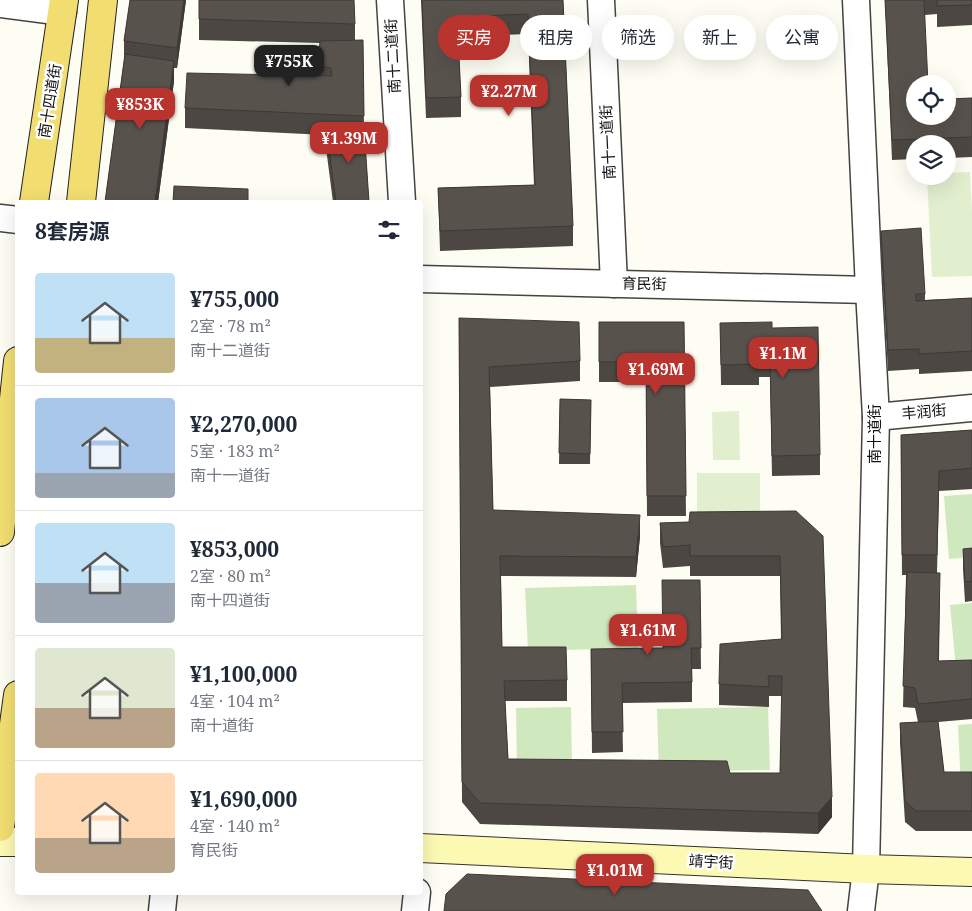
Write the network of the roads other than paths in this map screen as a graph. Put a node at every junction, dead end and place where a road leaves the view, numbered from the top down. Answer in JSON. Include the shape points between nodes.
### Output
{"nodes":[{"id":1,"x":103,"y":0,"type":"edge"},
{"id":2,"x":390,"y":0,"type":"edge"},
{"id":3,"x":601,"y":0,"type":"edge"},
{"id":4,"x":856,"y":0,"type":"edge"},
{"id":5,"x":0,"y":4,"type":"edge"},
{"id":6,"x":64,"y":6,"type":"edge"},
{"id":7,"x":34,"y":200,"type":"edge"},
{"id":8,"x":81,"y":200,"type":"edge"},
{"id":9,"x":402,"y":200,"type":"edge"},
{"id":10,"x":0,"y":218,"type":"edge"},
{"id":11,"x":15,"y":220,"type":"edge"},
{"id":12,"x":423,"y":279,"type":"edge"},
{"id":13,"x":614,"y":284,"type":"junction"},
{"id":14,"x":869,"y":290,"type":"junction"},
{"id":15,"x":15,"y":374,"type":"edge"},
{"id":16,"x":972,"y":408,"type":"edge"},
{"id":17,"x":876,"y":417,"type":"junction"},
{"id":18,"x":6,"y":418,"type":"edge"},
{"id":19,"x":0,"y":532,"type":"edge"},
{"id":20,"x":15,"y":717,"type":"edge"},
{"id":21,"x":0,"y":827,"type":"edge"},
{"id":22,"x":0,"y":842,"type":"edge"},
{"id":23,"x":15,"y":842,"type":"edge"},
{"id":24,"x":423,"y":849,"type":"edge"},
{"id":25,"x":866,"y":869,"type":"junction"},
{"id":26,"x":972,"y":872,"type":"edge"},
{"id":27,"x":164,"y":895,"type":"edge"},
{"id":28,"x":417,"y":895,"type":"edge"},
{"id":29,"x":162,"y":911,"type":"edge"},
{"id":30,"x":415,"y":911,"type":"edge"},
{"id":31,"x":861,"y":911,"type":"edge"}],
"edges":[{"from":1,"to":8,"type":"main road"},
{"from":2,"to":9,"type":"street","name":"南十二道街"},
{"from":3,"to":13,"type":"street","name":"南十一道街"},
{"from":4,"to":14,"type":"street","name":"南十道街"},
{"from":5,"to":6,"type":"street"},
{"from":6,"to":7,"type":"main road","name":"南十四道街"},
{"from":10,"to":11,"type":"street"},
{"from":12,"to":13,"type":"street","name":"育民街"},
{"from":13,"to":14,"type":"street","name":"育民街"},
{"from":14,"to":17,"type":"street","name":"南十道街"},
{"from":15,"to":18,"type":"main road"},
{"from":16,"to":17,"type":"street","name":"丰润街"},
{"from":17,"to":25,"type":"street","name":"南十道街"},
{"from":18,"to":19,"type":"main road"},
{"from":20,"to":21,"type":"main road"},
{"from":22,"to":23,"type":"main road"},
{"from":24,"to":25,"type":"main road","name":"靖宇街"},
{"from":25,"to":26,"type":"main road","name":"靖宇街"},
{"from":25,"to":31,"type":"street","name":"南十道街"},
{"from":27,"to":29,"type":"street"},
{"from":28,"to":30,"type":"street"}]}
